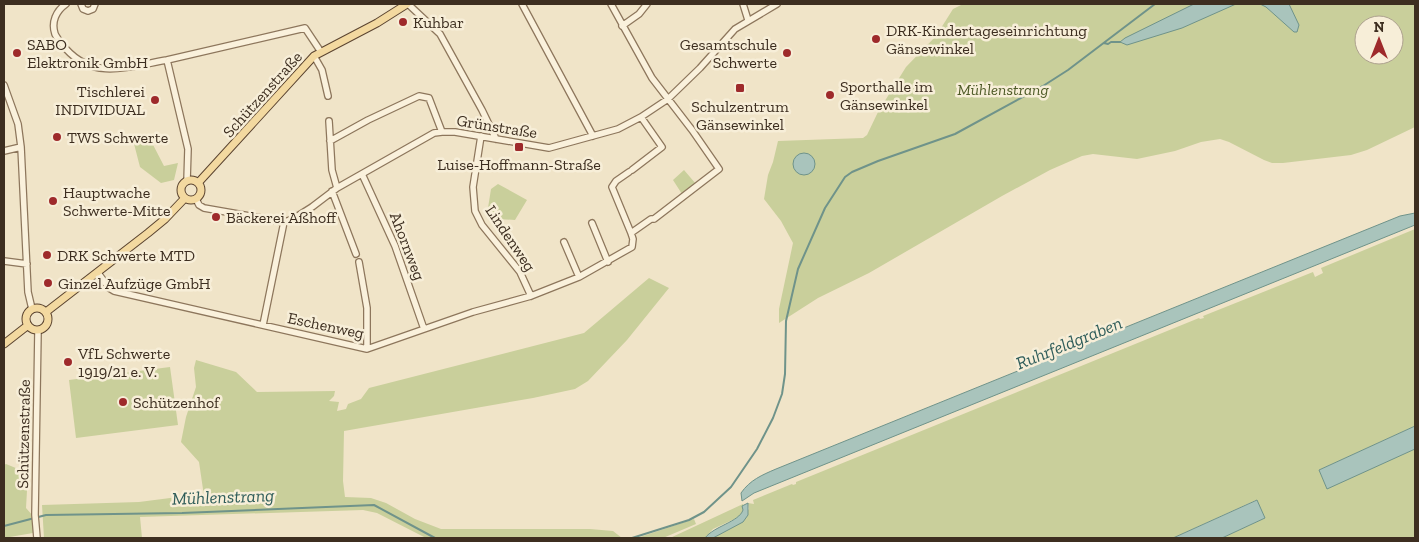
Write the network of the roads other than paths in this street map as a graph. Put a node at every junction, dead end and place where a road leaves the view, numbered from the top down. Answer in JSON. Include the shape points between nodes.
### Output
{"nodes":[{"id":1,"x":66,"y":4,"type":"edge"},
{"id":2,"x":76,"y":4,"type":"edge"},
{"id":3,"x":82,"y":4,"type":"edge"},
{"id":4,"x":95,"y":4,"type":"edge"},
{"id":5,"x":407,"y":4,"type":"edge"},
{"id":6,"x":522,"y":4,"type":"edge"},
{"id":7,"x":611,"y":4,"type":"edge"},
{"id":8,"x":647,"y":4,"type":"edge"},
{"id":9,"x":743,"y":4,"type":"edge"},
{"id":10,"x":777,"y":4,"type":"edge"},
{"id":11,"x":748,"y":20,"type":"junction"},
{"id":12,"x":622,"y":26,"type":"junction"},
{"id":13,"x":318,"y":54,"type":"junction"},
{"id":14,"x":168,"y":60,"type":"junction"},
{"id":15,"x":4,"y":85,"type":"edge"},
{"id":16,"x":328,"y":96,"type":"dead end"},
{"id":17,"x":668,"y":99,"type":"junction"},
{"id":18,"x":641,"y":117,"type":"junction"},
{"id":19,"x":329,"y":121,"type":"dead end"},
{"id":20,"x":442,"y":132,"type":"junction"},
{"id":21,"x":481,"y":136,"type":"junction"},
{"id":22,"x":593,"y":136,"type":"junction"},
{"id":23,"x":496,"y":139,"type":"junction"},
{"id":24,"x":330,"y":141,"type":"junction"},
{"id":25,"x":21,"y":147,"type":"junction"},
{"id":26,"x":4,"y":151,"type":"edge"},
{"id":27,"x":362,"y":174,"type":"junction"},
{"id":28,"x":188,"y":181,"type":"junction"},
{"id":29,"x":198,"y":183,"type":"junction"},
{"id":30,"x":334,"y":190,"type":"junction"},
{"id":31,"x":185,"y":198,"type":"junction"},
{"id":32,"x":196,"y":199,"type":"junction"},
{"id":33,"x":284,"y":222,"type":"junction"},
{"id":34,"x":592,"y":223,"type":"dead end"},
{"id":35,"x":631,"y":233,"type":"junction"},
{"id":36,"x":564,"y":242,"type":"dead end"},
{"id":37,"x":356,"y":254,"type":"dead end"},
{"id":38,"x":4,"y":261,"type":"edge"},
{"id":39,"x":360,"y":262,"type":"dead end"},
{"id":40,"x":608,"y":262,"type":"junction"},
{"id":41,"x":27,"y":264,"type":"junction"},
{"id":42,"x":98,"y":273,"type":"junction"},
{"id":43,"x":579,"y":277,"type":"junction"},
{"id":44,"x":531,"y":296,"type":"junction"},
{"id":45,"x":32,"y":309,"type":"junction"},
{"id":46,"x":46,"y":312,"type":"junction"},
{"id":47,"x":263,"y":325,"type":"junction"},
{"id":48,"x":27,"y":326,"type":"junction"},
{"id":49,"x":424,"y":330,"type":"junction"},
{"id":50,"x":38,"y":331,"type":"junction"},
{"id":51,"x":4,"y":344,"type":"edge"},
{"id":52,"x":367,"y":349,"type":"junction"},
{"id":53,"x":37,"y":538,"type":"edge"}],
"edges":[{"from":1,"to":14,"type":"street","via":[[55,15],[53,26],[59,41],[81,63],[110,70]]},
{"from":2,"to":3,"type":"street"},
{"from":3,"to":4,"type":"street","via":[[90,11]]},
{"from":5,"to":13,"type":"main road","name":"Schützenstraße"},
{"from":5,"to":23,"type":"street","via":[[440,34]]},
{"from":6,"to":22,"type":"street"},
{"from":7,"to":12,"type":"street"},
{"from":8,"to":12,"type":"street","via":[[640,14]]},
{"from":9,"to":11,"type":"street"},
{"from":10,"to":11,"type":"street","name":"Grünstraße"},
{"from":11,"to":17,"type":"street","name":"Grünstraße","via":[[725,38]]},
{"from":12,"to":17,"type":"street"},
{"from":13,"to":14,"type":"street","via":[[312,36],[305,28]]},
{"from":13,"to":16,"type":"street"},
{"from":13,"to":29,"type":"main road","name":"Schützenstraße"},
{"from":14,"to":28,"type":"street","via":[[188,149]]},
{"from":15,"to":25,"type":"street","via":[[18,124]]},
{"from":17,"to":18,"type":"street","name":"Grünstraße"},
{"from":17,"to":35,"type":"street","via":[[719,169]]},
{"from":18,"to":22,"type":"street","name":"Grünstraße","via":[[618,129]]},
{"from":18,"to":35,"type":"street","via":[[662,147],[613,184]]},
{"from":19,"to":24,"type":"street"},
{"from":20,"to":21,"type":"street","name":"Grünstraße"},
{"from":20,"to":24,"type":"street","via":[[429,98],[419,96]]},
{"from":20,"to":27,"type":"street","name":"Grünstraße","via":[[434,133]]},
{"from":21,"to":23,"type":"street","name":"Grünstraße"},
{"from":21,"to":44,"type":"street","name":"Lindenweg","via":[[473,187],[475,211],[520,272]]},
{"from":22,"to":23,"type":"street","name":"Grünstraße","via":[[549,148]]},
{"from":24,"to":30,"type":"street"},
{"from":25,"to":26,"type":"street"},
{"from":25,"to":41,"type":"street"},
{"from":27,"to":30,"type":"street","name":"Grünstraße"},
{"from":27,"to":49,"type":"street","name":"Ahornweg","via":[[395,246]]},
{"from":28,"to":29,"type":"main road"},
{"from":28,"to":31,"type":"main road","via":[[182,189]]},
{"from":29,"to":32,"type":"main road","via":[[201,192]]},
{"from":30,"to":33,"type":"street","name":"Grünstraße"},
{"from":30,"to":37,"type":"street"},
{"from":31,"to":32,"type":"main road"},
{"from":31,"to":42,"type":"main road","via":[[165,219]]},
{"from":32,"to":33,"type":"street","via":[[204,208]]},
{"from":33,"to":47,"type":"street"},
{"from":34,"to":40,"type":"street"},
{"from":35,"to":40,"type":"street","name":"Eschenweg","via":[[632,247]]},
{"from":36,"to":43,"type":"street"},
{"from":38,"to":41,"type":"street"},
{"from":39,"to":52,"type":"street","via":[[367,308]]},
{"from":40,"to":43,"type":"street","name":"Eschenweg"},
{"from":41,"to":45,"type":"street"},
{"from":42,"to":46,"type":"main road"},
{"from":42,"to":47,"type":"street","name":"Eschenweg","via":[[114,291]]},
{"from":43,"to":44,"type":"street","name":"Eschenweg"},
{"from":44,"to":49,"type":"street","name":"Eschenweg"},
{"from":45,"to":46,"type":"main road","via":[[41,308]]},
{"from":45,"to":48,"type":"main road","via":[[26,316]]},
{"from":46,"to":50,"type":"main road","via":[[48,322]]},
{"from":47,"to":52,"type":"street","name":"Eschenweg"},
{"from":48,"to":50,"type":"main road"},
{"from":48,"to":51,"type":"main road"},
{"from":49,"to":52,"type":"street","name":"Eschenweg"},
{"from":50,"to":53,"type":"street","name":"Schützenstraße"}]}
